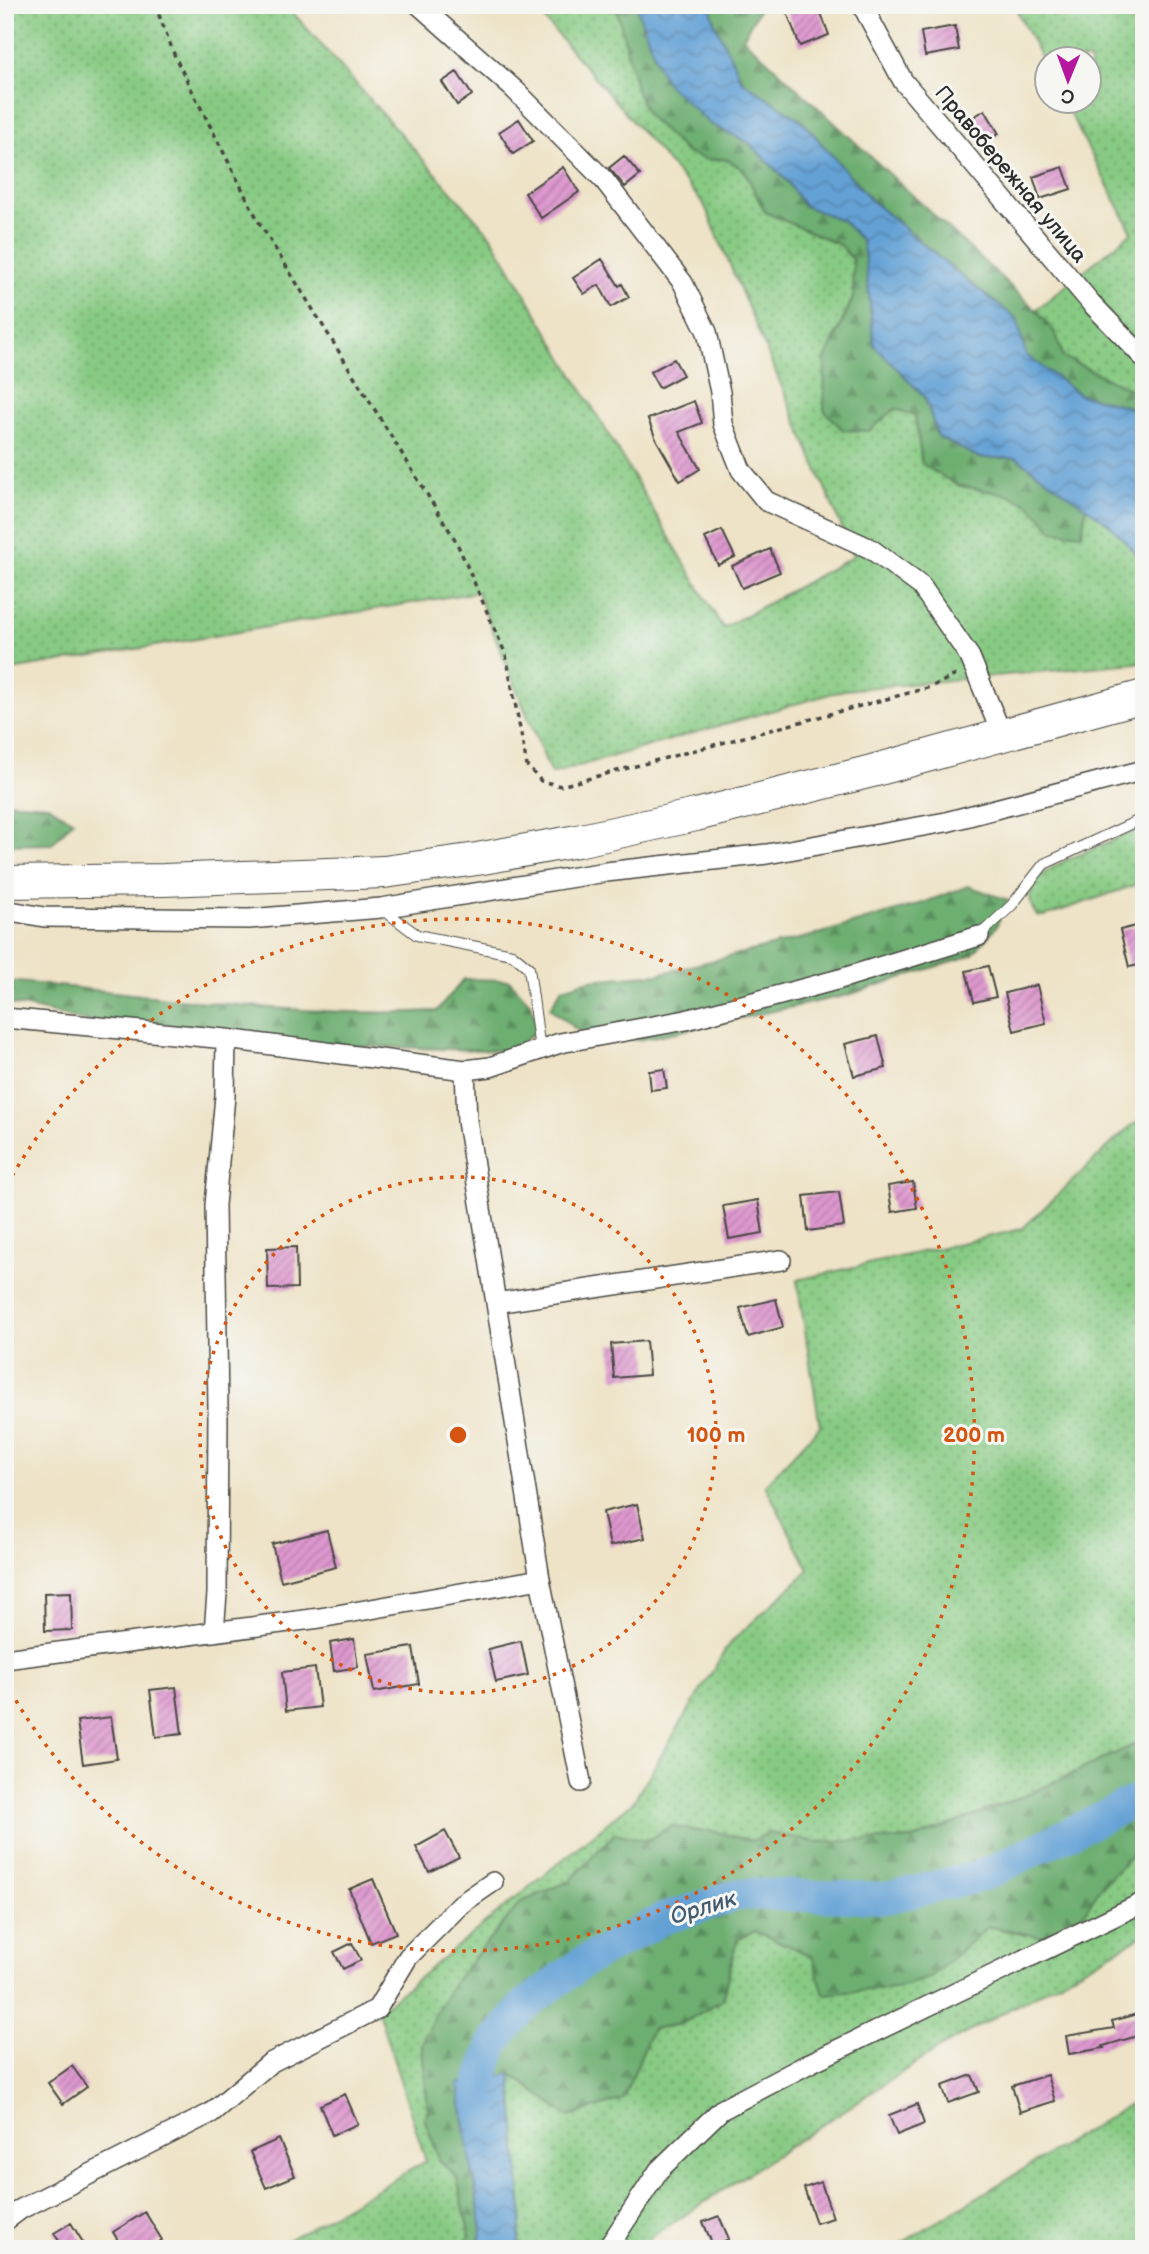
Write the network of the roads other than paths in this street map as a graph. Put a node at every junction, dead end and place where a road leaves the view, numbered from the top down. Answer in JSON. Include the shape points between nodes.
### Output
{"nodes":[{"id":1,"x":419,"y":5,"type":"edge"},
{"id":2,"x":862,"y":5,"type":"edge"},
{"id":3,"x":1144,"y":359,"type":"edge"},
{"id":4,"x":1144,"y":696,"type":"edge"},
{"id":5,"x":1002,"y":735,"type":"junction"},
{"id":6,"x":1144,"y":770,"type":"edge"},
{"id":7,"x":1144,"y":818,"type":"edge"},
{"id":8,"x":5,"y":882,"type":"edge"},
{"id":9,"x":381,"y":908,"type":"junction"},
{"id":10,"x":5,"y":910,"type":"edge"},
{"id":11,"x":979,"y":936,"type":"joint"},
{"id":12,"x":5,"y":1018,"type":"edge"},
{"id":13,"x":226,"y":1039,"type":"junction"},
{"id":14,"x":540,"y":1051,"type":"junction"},
{"id":15,"x":465,"y":1070,"type":"junction"},
{"id":16,"x":781,"y":1260,"type":"dead end"},
{"id":17,"x":496,"y":1303,"type":"junction"},
{"id":18,"x":540,"y":1579,"type":"junction"},
{"id":19,"x":214,"y":1632,"type":"junction"},
{"id":20,"x":5,"y":1659,"type":"edge"},
{"id":21,"x":581,"y":1782,"type":"dead end"},
{"id":22,"x":492,"y":1882,"type":"dead end"},
{"id":23,"x":1144,"y":1902,"type":"edge"},
{"id":24,"x":5,"y":2221,"type":"edge"},
{"id":25,"x":607,"y":2249,"type":"edge"}],
"edges":[{"from":1,"to":5,"type":"street","via":[[515,90],[604,180],[683,283],[707,332],[723,424],[741,470],[766,501],[871,549],[921,586],[970,657]]},
{"from":2,"to":3,"type":"street","name":"Правобережная улица","via":[[903,81]]},
{"from":4,"to":5,"type":"highway"},
{"from":5,"to":8,"type":"highway","via":[[696,815],[477,859],[358,873]]},
{"from":6,"to":9,"type":"street","via":[[946,822],[767,854],[606,872]]},
{"from":7,"to":11,"type":"lane","via":[[1044,864],[1012,905]]},
{"from":9,"to":10,"type":"street","via":[[249,919],[44,917]]},
{"from":9,"to":14,"type":"lane","via":[[417,934],[512,954],[529,968]]},
{"from":11,"to":14,"type":"street","via":[[699,1017],[560,1043]]},
{"from":12,"to":13,"type":"street"},
{"from":13,"to":15,"type":"street"},
{"from":13,"to":19,"type":"street","via":[[215,1205],[218,1449]]},
{"from":14,"to":15,"type":"street"},
{"from":15,"to":17,"type":"street","via":[[467,1121]]},
{"from":16,"to":17,"type":"street"},
{"from":17,"to":18,"type":"street"},
{"from":18,"to":19,"type":"street"},
{"from":18,"to":21,"type":"street"},
{"from":19,"to":20,"type":"street"},
{"from":22,"to":24,"type":"street","via":[[461,1904],[408,1957],[377,2009],[270,2063],[211,2113],[21,2208]]},
{"from":23,"to":25,"type":"street","via":[[721,2110],[659,2170]]}]}
